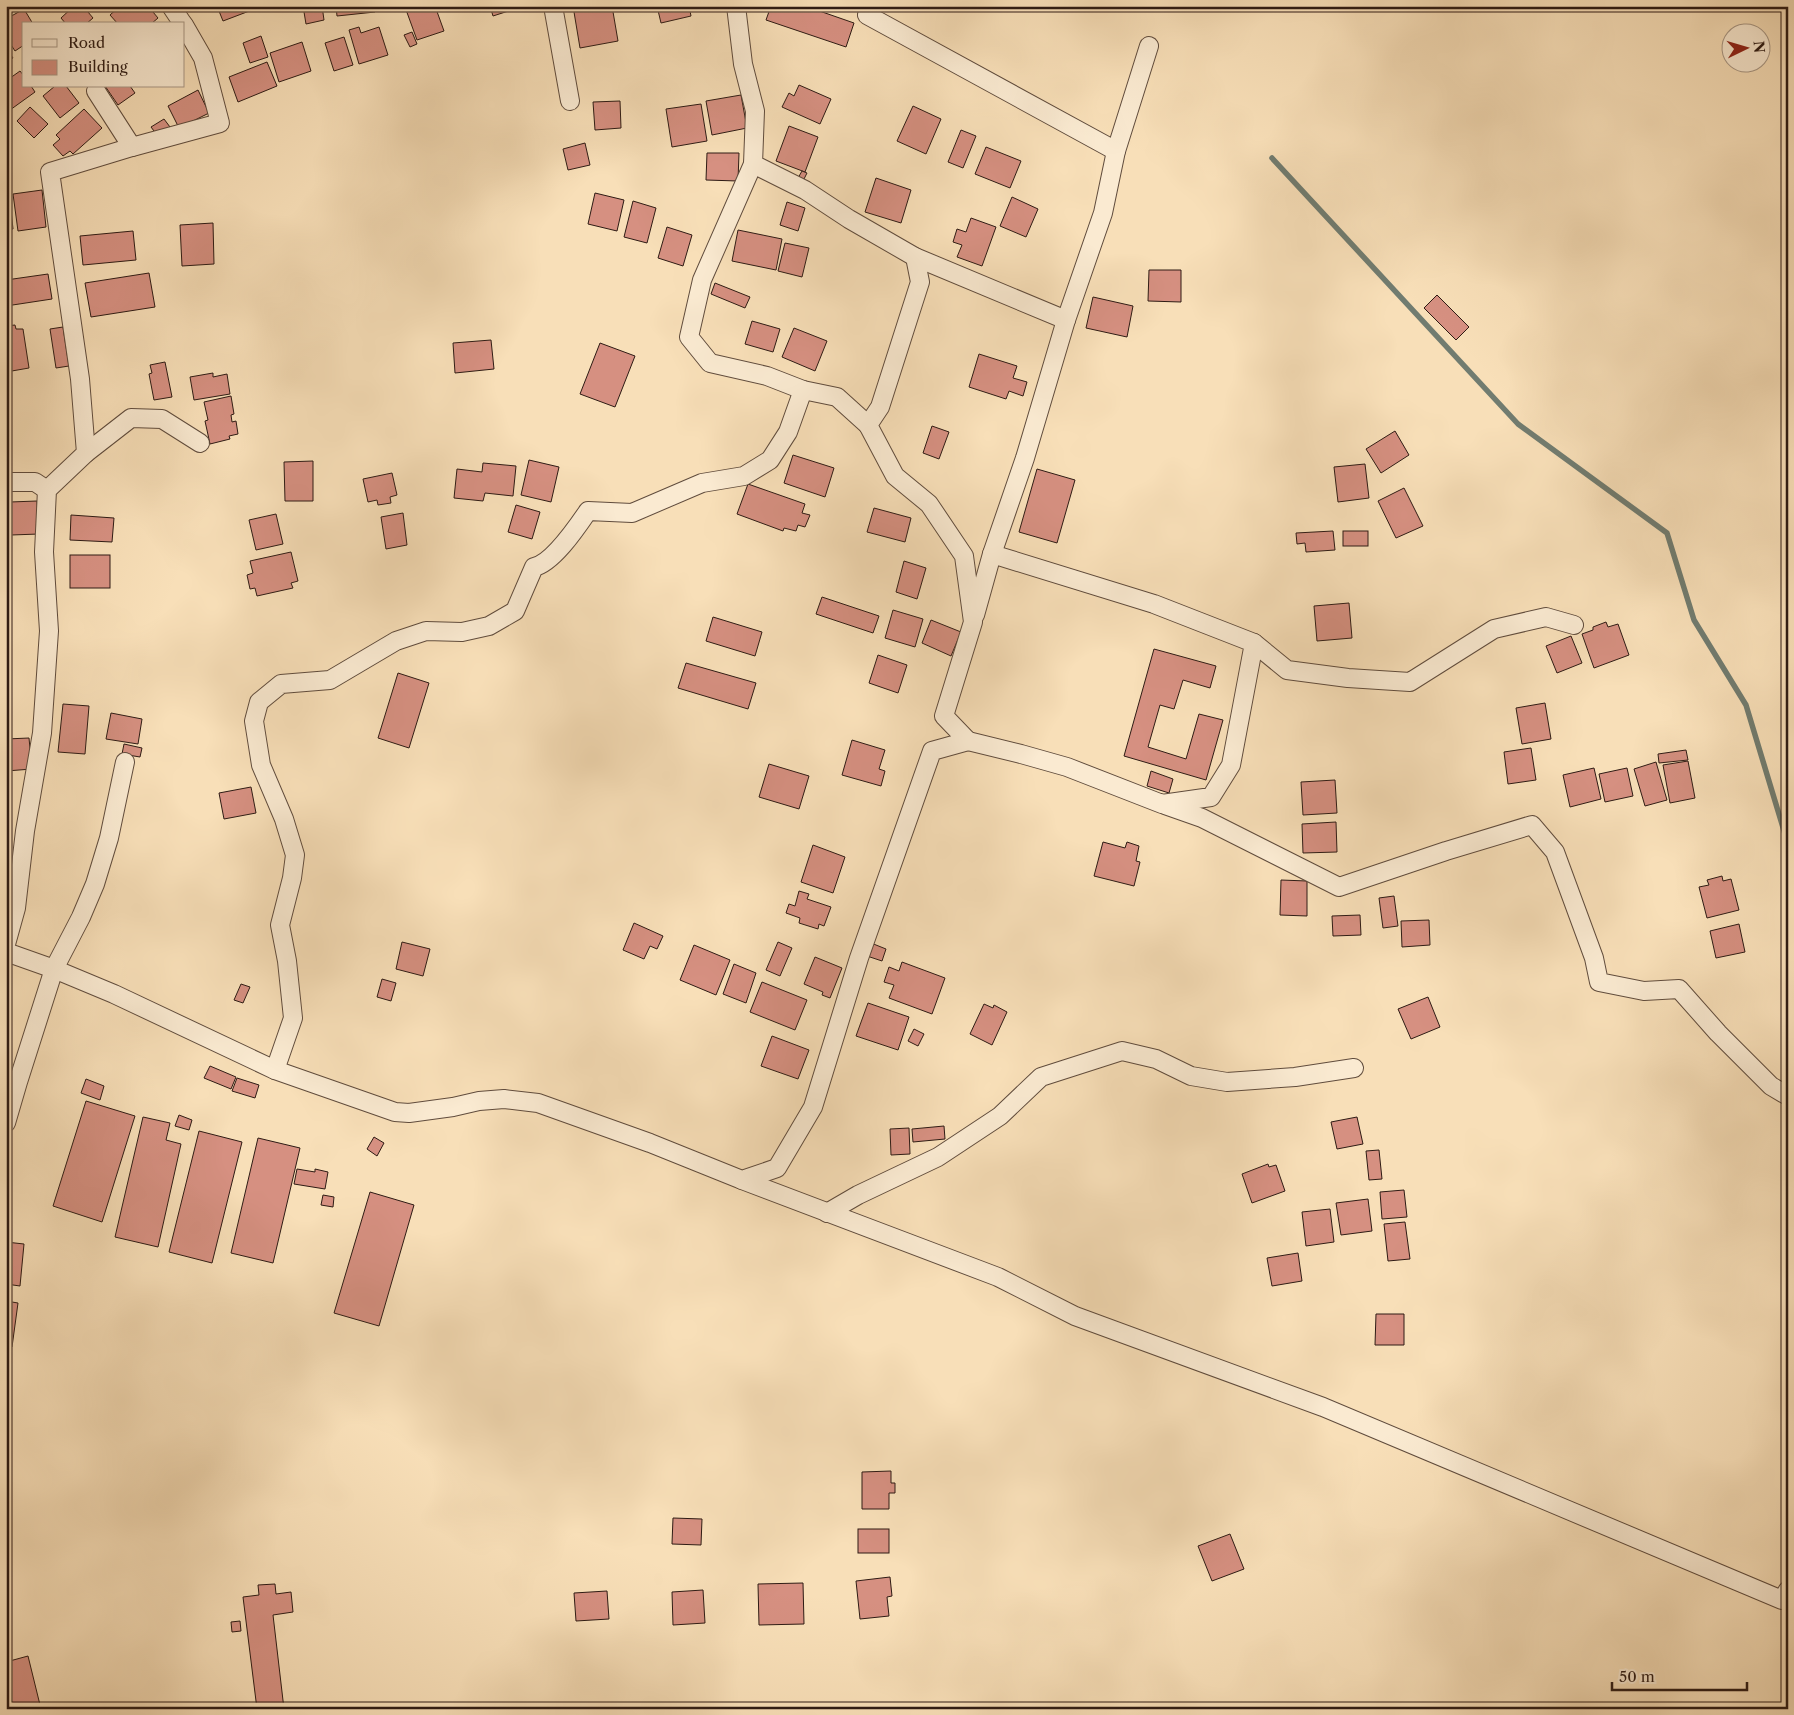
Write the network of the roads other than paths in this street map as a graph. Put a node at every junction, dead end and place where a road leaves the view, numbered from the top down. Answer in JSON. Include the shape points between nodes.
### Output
{"nodes":[{"id":1,"x":171,"y":6,"type":"edge"},
{"id":2,"x":553,"y":6,"type":"edge"},
{"id":3,"x":736,"y":6,"type":"edge"},
{"id":4,"x":867,"y":16,"type":"dead end"},
{"id":5,"x":183,"y":22,"type":"edge"},
{"id":6,"x":185,"y":26,"type":"edge"},
{"id":7,"x":1149,"y":46,"type":"dead end"},
{"id":8,"x":96,"y":91,"type":"dead end"},
{"id":9,"x":570,"y":101,"type":"dead end"},
{"id":10,"x":132,"y":147,"type":"junction"},
{"id":11,"x":1116,"y":151,"type":"junction"},
{"id":12,"x":753,"y":164,"type":"junction"},
{"id":13,"x":915,"y":257,"type":"junction"},
{"id":14,"x":1066,"y":320,"type":"junction"},
{"id":15,"x":802,"y":390,"type":"junction"},
{"id":16,"x":868,"y":425,"type":"junction"},
{"id":17,"x":200,"y":444,"type":"dead end"},
{"id":18,"x":86,"y":454,"type":"junction"},
{"id":19,"x":6,"y":482,"type":"edge"},
{"id":20,"x":48,"y":490,"type":"junction"},
{"id":21,"x":992,"y":554,"type":"junction"},
{"id":22,"x":973,"y":622,"type":"junction"},
{"id":23,"x":1574,"y":625,"type":"dead end"},
{"id":24,"x":1254,"y":643,"type":"junction"},
{"id":25,"x":968,"y":741,"type":"junction"},
{"id":26,"x":125,"y":762,"type":"dead end"},
{"id":27,"x":1162,"y":804,"type":"junction"},
{"id":28,"x":6,"y":944,"type":"edge"},
{"id":29,"x":6,"y":952,"type":"edge"},
{"id":30,"x":54,"y":969,"type":"junction"},
{"id":31,"x":1354,"y":1068,"type":"dead end"},
{"id":32,"x":275,"y":1070,"type":"junction"},
{"id":33,"x":1788,"y":1096,"type":"edge"},
{"id":34,"x":6,"y":1123,"type":"edge"},
{"id":35,"x":742,"y":1180,"type":"junction"},
{"id":36,"x":827,"y":1213,"type":"junction"},
{"id":37,"x":1788,"y":1590,"type":"edge"}],
"edges":[{"from":1,"to":5,"type":"street"},
{"from":2,"to":9,"type":"street"},
{"from":3,"to":12,"type":"street","via":[[743,64],[755,111]]},
{"from":4,"to":11,"type":"street"},
{"from":6,"to":10,"type":"street","via":[[203,58],[220,123]]},
{"from":7,"to":11,"type":"street"},
{"from":8,"to":10,"type":"street"},
{"from":10,"to":18,"type":"street","via":[[50,172],[80,379]]},
{"from":11,"to":14,"type":"street","via":[[1103,212]]},
{"from":12,"to":13,"type":"street","via":[[805,190]]},
{"from":12,"to":15,"type":"street","via":[[702,280],[689,337],[710,363],[767,376]]},
{"from":13,"to":14,"type":"street"},
{"from":13,"to":16,"type":"street","via":[[920,282],[880,407]]},
{"from":14,"to":21,"type":"street","via":[[1025,458]]},
{"from":15,"to":16,"type":"street","via":[[837,397]]},
{"from":15,"to":32,"type":"street","via":[[788,432],[770,460],[744,476],[702,483],[632,513],[588,511],[566,541],[540,566],[534,567],[515,611],[489,626],[462,632],[426,631],[396,641],[330,680],[281,684],[258,702],[254,721],[261,765],[295,855],[280,925],[288,961],[293,1018]]},
{"from":16,"to":22,"type":"street","via":[[895,476],[929,504],[964,556]]},
{"from":17,"to":18,"type":"street","via":[[162,419],[131,418]]},
{"from":18,"to":20,"type":"street"},
{"from":19,"to":20,"type":"street","via":[[35,482]]},
{"from":20,"to":28,"type":"street","via":[[44,552],[49,631],[42,733],[16,908]]},
{"from":21,"to":22,"type":"street"},
{"from":21,"to":24,"type":"street","via":[[1154,604]]},
{"from":22,"to":25,"type":"street","via":[[944,716]]},
{"from":23,"to":24,"type":"street","via":[[1546,617],[1494,629],[1410,682],[1287,670]]},
{"from":24,"to":27,"type":"street","via":[[1231,765],[1211,797]]},
{"from":25,"to":27,"type":"street","via":[[1067,767]]},
{"from":25,"to":35,"type":"street","via":[[932,751],[813,1106],[777,1168]]},
{"from":26,"to":30,"type":"street","via":[[109,838],[94,884]]},
{"from":27,"to":33,"type":"street","via":[[1202,818],[1339,887],[1532,825],[1554,852],[1594,958],[1599,982],[1644,991],[1679,989],[1770,1086]]},
{"from":29,"to":30,"type":"street"},
{"from":30,"to":32,"type":"street"},
{"from":30,"to":34,"type":"street"},
{"from":31,"to":36,"type":"street","via":[[1295,1078],[1227,1082],[1191,1076],[1156,1059],[1122,1052],[1041,1077],[1000,1116],[938,1157]]},
{"from":32,"to":35,"type":"street","via":[[395,1112],[409,1113],[504,1099],[538,1103]]},
{"from":35,"to":36,"type":"street"},
{"from":36,"to":37,"type":"street","via":[[998,1277],[1075,1316],[1323,1406],[1782,1600]]}]}
